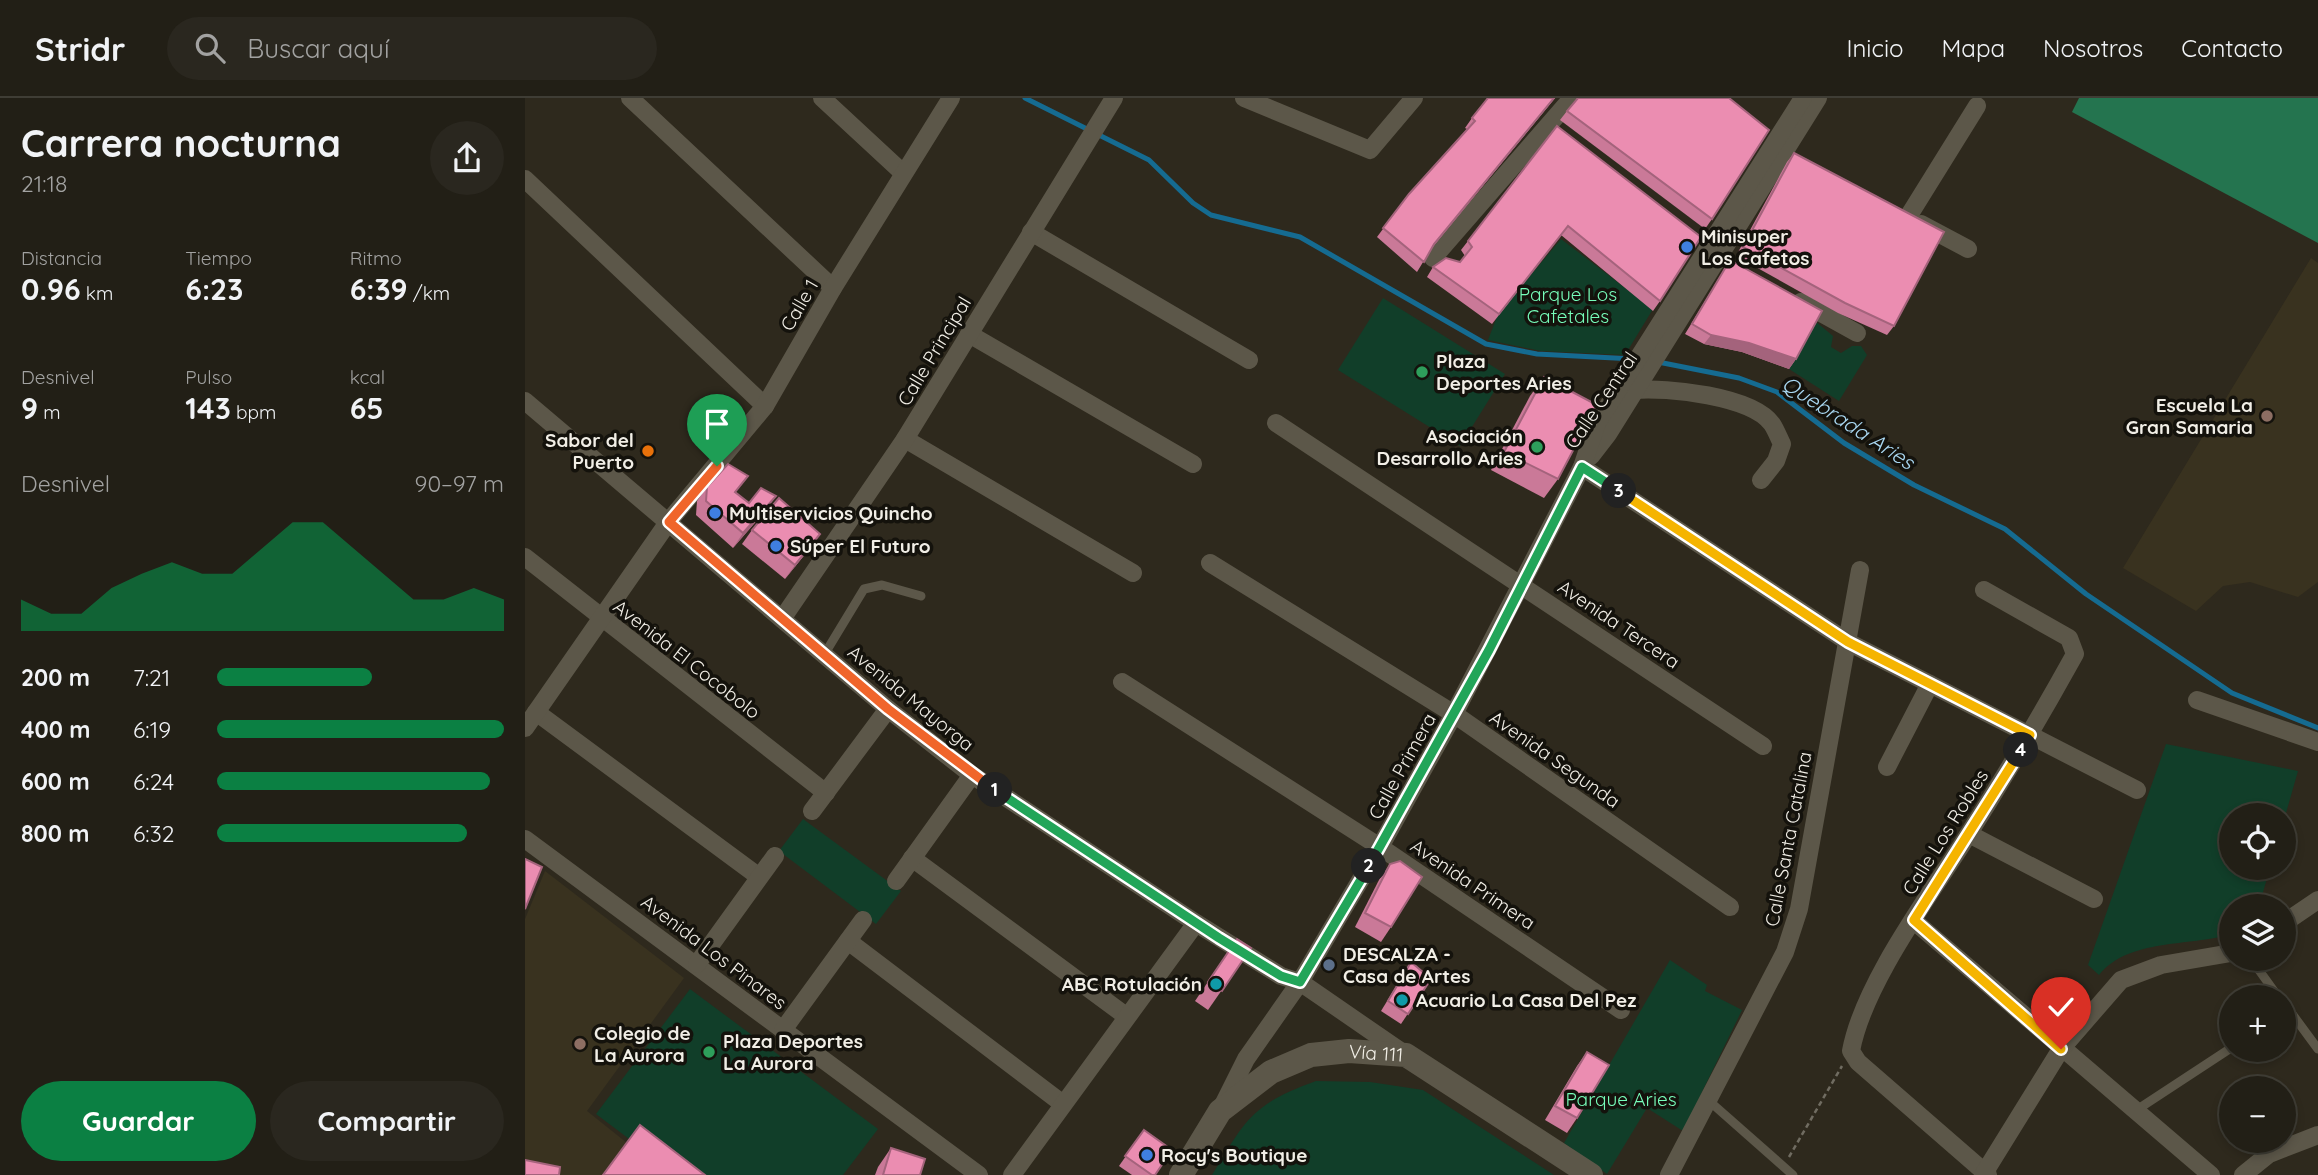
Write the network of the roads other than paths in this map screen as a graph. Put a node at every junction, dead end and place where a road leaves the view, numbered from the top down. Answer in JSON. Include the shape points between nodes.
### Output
{"nodes":[{"id":1,"x":631,"y":98,"type":"edge"},
{"id":2,"x":822,"y":98,"type":"edge"},
{"id":3,"x":951,"y":98,"type":"edge"},
{"id":4,"x":1414,"y":98,"type":"edge"},
{"id":5,"x":1572,"y":98,"type":"edge"},
{"id":6,"x":1803,"y":98,"type":"edge"},
{"id":7,"x":1818,"y":98,"type":"edge"},
{"id":8,"x":1112,"y":100,"type":"edge"},
{"id":9,"x":1251,"y":100,"type":"edge"},
{"id":10,"x":1977,"y":106,"type":"dead end"},
{"id":11,"x":1777,"y":137,"type":"junction"},
{"id":12,"x":1804,"y":158,"type":"edge"},
{"id":13,"x":903,"y":173,"type":"junction"},
{"id":14,"x":525,"y":179,"type":"edge"},
{"id":15,"x":1031,"y":232,"type":"junction"},
{"id":16,"x":1692,"y":232,"type":"edge"},
{"id":17,"x":1968,"y":248,"type":"dead end"},
{"id":18,"x":1715,"y":250,"type":"junction"},
{"id":19,"x":1433,"y":258,"type":"edge"},
{"id":20,"x":1738,"y":267,"type":"edge"},
{"id":21,"x":833,"y":288,"type":"junction"},
{"id":22,"x":1786,"y":293,"type":"edge"},
{"id":23,"x":1857,"y":333,"type":"dead end"},
{"id":24,"x":969,"y":334,"type":"junction"},
{"id":25,"x":1249,"y":360,"type":"dead end"},
{"id":26,"x":1638,"y":371,"type":"junction"},
{"id":27,"x":1634,"y":390,"type":"junction"},
{"id":28,"x":525,"y":401,"type":"edge"},
{"id":29,"x":765,"y":406,"type":"junction"},
{"id":30,"x":1276,"y":423,"type":"dead end"},
{"id":31,"x":905,"y":439,"type":"junction"},
{"id":32,"x":1193,"y":464,"type":"dead end"},
{"id":33,"x":1582,"y":467,"type":"junction"},
{"id":34,"x":1761,"y":480,"type":"dead end"},
{"id":35,"x":669,"y":522,"type":"junction"},
{"id":36,"x":525,"y":557,"type":"edge"},
{"id":37,"x":1210,"y":563,"type":"dead end"},
{"id":38,"x":1860,"y":570,"type":"dead end"},
{"id":39,"x":1133,"y":572,"type":"dead end"},
{"id":40,"x":1523,"y":585,"type":"junction"},
{"id":41,"x":1984,"y":590,"type":"dead end"},
{"id":42,"x":921,"y":596,"type":"dead end"},
{"id":43,"x":782,"y":619,"type":"junction"},
{"id":44,"x":601,"y":620,"type":"junction"},
{"id":45,"x":1848,"y":642,"type":"junction"},
{"id":46,"x":824,"y":655,"type":"junction"},
{"id":47,"x":1122,"y":682,"type":"dead end"},
{"id":48,"x":1930,"y":684,"type":"junction"},
{"id":49,"x":2197,"y":700,"type":"dead end"},
{"id":50,"x":888,"y":709,"type":"junction"},
{"id":51,"x":536,"y":712,"type":"junction"},
{"id":52,"x":1454,"y":714,"type":"junction"},
{"id":53,"x":525,"y":728,"type":"edge"},
{"id":54,"x":2030,"y":735,"type":"junction"},
{"id":55,"x":2318,"y":742,"type":"edge"},
{"id":56,"x":1763,"y":746,"type":"dead end"},
{"id":57,"x":1887,"y":767,"type":"dead end"},
{"id":58,"x":972,"y":775,"type":"junction"},
{"id":59,"x":2137,"y":790,"type":"dead end"},
{"id":60,"x":826,"y":793,"type":"junction"},
{"id":61,"x":813,"y":811,"type":"dead end"},
{"id":62,"x":1969,"y":834,"type":"junction"},
{"id":63,"x":525,"y":839,"type":"edge"},
{"id":64,"x":1380,"y":847,"type":"junction"},
{"id":65,"x":775,"y":856,"type":"dead end"},
{"id":66,"x":912,"y":858,"type":"junction"},
{"id":67,"x":758,"y":876,"type":"junction"},
{"id":68,"x":896,"y":881,"type":"dead end"},
{"id":69,"x":2094,"y":899,"type":"dead end"},
{"id":70,"x":2318,"y":900,"type":"edge"},
{"id":71,"x":1730,"y":907,"type":"dead end"},
{"id":72,"x":2296,"y":915,"type":"edge"},
{"id":73,"x":863,"y":920,"type":"dead end"},
{"id":74,"x":1914,"y":920,"type":"junction"},
{"id":75,"x":1196,"y":923,"type":"junction"},
{"id":76,"x":848,"y":941,"type":"junction"},
{"id":77,"x":2219,"y":955,"type":"edge"},
{"id":78,"x":697,"y":964,"type":"junction"},
{"id":79,"x":1300,"y":982,"type":"junction"},
{"id":80,"x":1621,"y":1010,"type":"dead end"},
{"id":81,"x":1126,"y":1016,"type":"junction"},
{"id":82,"x":2296,"y":1022,"type":"edge"},
{"id":83,"x":783,"y":1030,"type":"junction"},
{"id":84,"x":2061,"y":1049,"type":"junction"},
{"id":85,"x":2318,"y":1049,"type":"edge"},
{"id":86,"x":1406,"y":1055,"type":"junction"},
{"id":87,"x":2219,"y":1056,"type":"edge"},
{"id":88,"x":1708,"y":1100,"type":"junction"},
{"id":89,"x":1063,"y":1104,"type":"junction"},
{"id":90,"x":1220,"y":1111,"type":"junction"},
{"id":91,"x":2133,"y":1111,"type":"junction"},
{"id":92,"x":2318,"y":1135,"type":"edge"},
{"id":93,"x":1985,"y":1174,"type":"edge"},
{"id":94,"x":979,"y":1175,"type":"edge"},
{"id":95,"x":1012,"y":1175,"type":"edge"},
{"id":96,"x":1181,"y":1175,"type":"edge"},
{"id":97,"x":1591,"y":1175,"type":"edge"},
{"id":98,"x":1669,"y":1175,"type":"edge"},
{"id":99,"x":1793,"y":1175,"type":"edge"},
{"id":100,"x":2211,"y":1175,"type":"edge"},
{"id":101,"x":2243,"y":1175,"type":"edge"}],
"edges":[{"from":1,"to":21,"type":"street"},
{"from":2,"to":13,"type":"street"},
{"from":3,"to":13,"type":"street","name":"Calle 1"},
{"from":4,"to":9,"type":"street","via":[[1370,150]]},
{"from":5,"to":19,"type":"street","via":[[1557,126]]},
{"from":6,"to":11,"type":"street","name":"Calle Central"},
{"from":7,"to":11,"type":"street","name":"Calle Central"},
{"from":8,"to":15,"type":"street","name":"Calle Principal"},
{"from":10,"to":17,"type":"street","via":[[1903,214]]},
{"from":11,"to":12,"type":"street"},
{"from":11,"to":18,"type":"street","name":"Calle Central"},
{"from":13,"to":21,"type":"street","name":"Calle 1"},
{"from":14,"to":29,"type":"street"},
{"from":15,"to":24,"type":"street","name":"Calle Principal"},
{"from":15,"to":25,"type":"street"},
{"from":16,"to":18,"type":"street"},
{"from":18,"to":20,"type":"street"},
{"from":18,"to":26,"type":"street","name":"Calle Central"},
{"from":21,"to":29,"type":"street","name":"Calle 1"},
{"from":22,"to":23,"type":"street"},
{"from":24,"to":31,"type":"street","name":"Calle Principal"},
{"from":24,"to":32,"type":"street"},
{"from":26,"to":27,"type":"street","name":"Calle Central"},
{"from":26,"to":33,"type":"street","name":"Calle Central","via":[[1597,423]]},
{"from":27,"to":33,"type":"street","name":"Calle Central"},
{"from":27,"to":34,"type":"street","via":[[1681,391],[1756,411],[1772,423],[1782,444]]},
{"from":28,"to":35,"type":"street","name":"Avenida Mayorga"},
{"from":29,"to":35,"type":"street","name":"Calle 1"},
{"from":30,"to":40,"type":"street","name":"Avenida Tercera"},
{"from":31,"to":39,"type":"street"},
{"from":31,"to":43,"type":"street","name":"Calle Principal"},
{"from":33,"to":40,"type":"street","name":"Calle Primera"},
{"from":33,"to":45,"type":"street"},
{"from":35,"to":43,"type":"street","name":"Avenida Mayorga"},
{"from":35,"to":44,"type":"street","name":"Calle 1"},
{"from":36,"to":44,"type":"street","name":"Avenida El Cocobolo"},
{"from":37,"to":52,"type":"street","name":"Avenida Segunda"},
{"from":38,"to":45,"type":"street","name":"Calle Santa Catalina"},
{"from":40,"to":52,"type":"street","name":"Calle Primera"},
{"from":40,"to":56,"type":"street","name":"Avenida Tercera"},
{"from":41,"to":54,"type":"street","name":"Calle Los Robles","via":[[2069,638],[2075,654]]},
{"from":42,"to":46,"type":"lane","via":[[882,585],[865,589]]},
{"from":43,"to":46,"type":"street","name":"Avenida Mayorga"},
{"from":44,"to":51,"type":"street","name":"Calle 1"},
{"from":44,"to":60,"type":"street","name":"Avenida El Cocobolo"},
{"from":45,"to":48,"type":"street"},
{"from":45,"to":88,"type":"street","name":"Calle Santa Catalina","via":[[1799,909],[1785,951]]},
{"from":46,"to":50,"type":"street","name":"Avenida Mayorga"},
{"from":47,"to":64,"type":"street","name":"Avenida Primera"},
{"from":48,"to":54,"type":"street"},
{"from":48,"to":57,"type":"street"},
{"from":49,"to":55,"type":"street"},
{"from":50,"to":58,"type":"street","name":"Avenida Mayorga"},
{"from":50,"to":60,"type":"street"},
{"from":51,"to":53,"type":"street","name":"Calle 1"},
{"from":51,"to":67,"type":"street"},
{"from":52,"to":64,"type":"street","name":"Calle Primera"},
{"from":52,"to":71,"type":"street","name":"Avenida Segunda"},
{"from":54,"to":59,"type":"street"},
{"from":54,"to":62,"type":"street","name":"Calle Los Robles"},
{"from":58,"to":66,"type":"street"},
{"from":58,"to":75,"type":"street","name":"Avenida Mayorga"},
{"from":60,"to":61,"type":"street"},
{"from":62,"to":69,"type":"street"},
{"from":62,"to":74,"type":"street","name":"Calle Los Robles"},
{"from":63,"to":78,"type":"street","name":"Avenida Los Pinares"},
{"from":64,"to":79,"type":"street","name":"Calle Primera"},
{"from":64,"to":80,"type":"street","name":"Avenida Primera"},
{"from":65,"to":67,"type":"street"},
{"from":66,"to":68,"type":"street"},
{"from":66,"to":81,"type":"street"},
{"from":67,"to":78,"type":"street"},
{"from":70,"to":72,"type":"street"},
{"from":73,"to":76,"type":"street"},
{"from":74,"to":84,"type":"street"},
{"from":74,"to":93,"type":"street","name":"Calle Los Robles","via":[[1878,983],[1850,1051]]},
{"from":75,"to":79,"type":"street","name":"Avenida Mayorga","via":[[1281,976]]},
{"from":75,"to":81,"type":"street"},
{"from":76,"to":83,"type":"street"},
{"from":76,"to":89,"type":"street"},
{"from":77,"to":84,"type":"street","via":[[2161,965],[2121,980]]},
{"from":78,"to":83,"type":"street","name":"Avenida Los Pinares"},
{"from":79,"to":86,"type":"street","name":"Avenida Mayorga"},
{"from":79,"to":90,"type":"street","name":"Calle Primera","via":[[1246,1059]]},
{"from":81,"to":89,"type":"street"},
{"from":82,"to":85,"type":"lane"},
{"from":83,"to":94,"type":"street","name":"Avenida Los Pinares"},
{"from":84,"to":91,"type":"street"},
{"from":84,"to":93,"type":"street"},
{"from":86,"to":90,"type":"main road","name":"Vía 111","via":[[1349,1051],[1311,1055],[1271,1072]]},
{"from":86,"to":97,"type":"main road","name":"Vía 111"},
{"from":87,"to":91,"type":"lane"},
{"from":88,"to":98,"type":"street","name":"Calle Santa Catalina"},
{"from":88,"to":99,"type":"lane"},
{"from":89,"to":95,"type":"street"},
{"from":90,"to":96,"type":"main road","name":"Vía 111"},
{"from":91,"to":100,"type":"street"},
{"from":92,"to":101,"type":"street","via":[[2269,1154]]}]}
